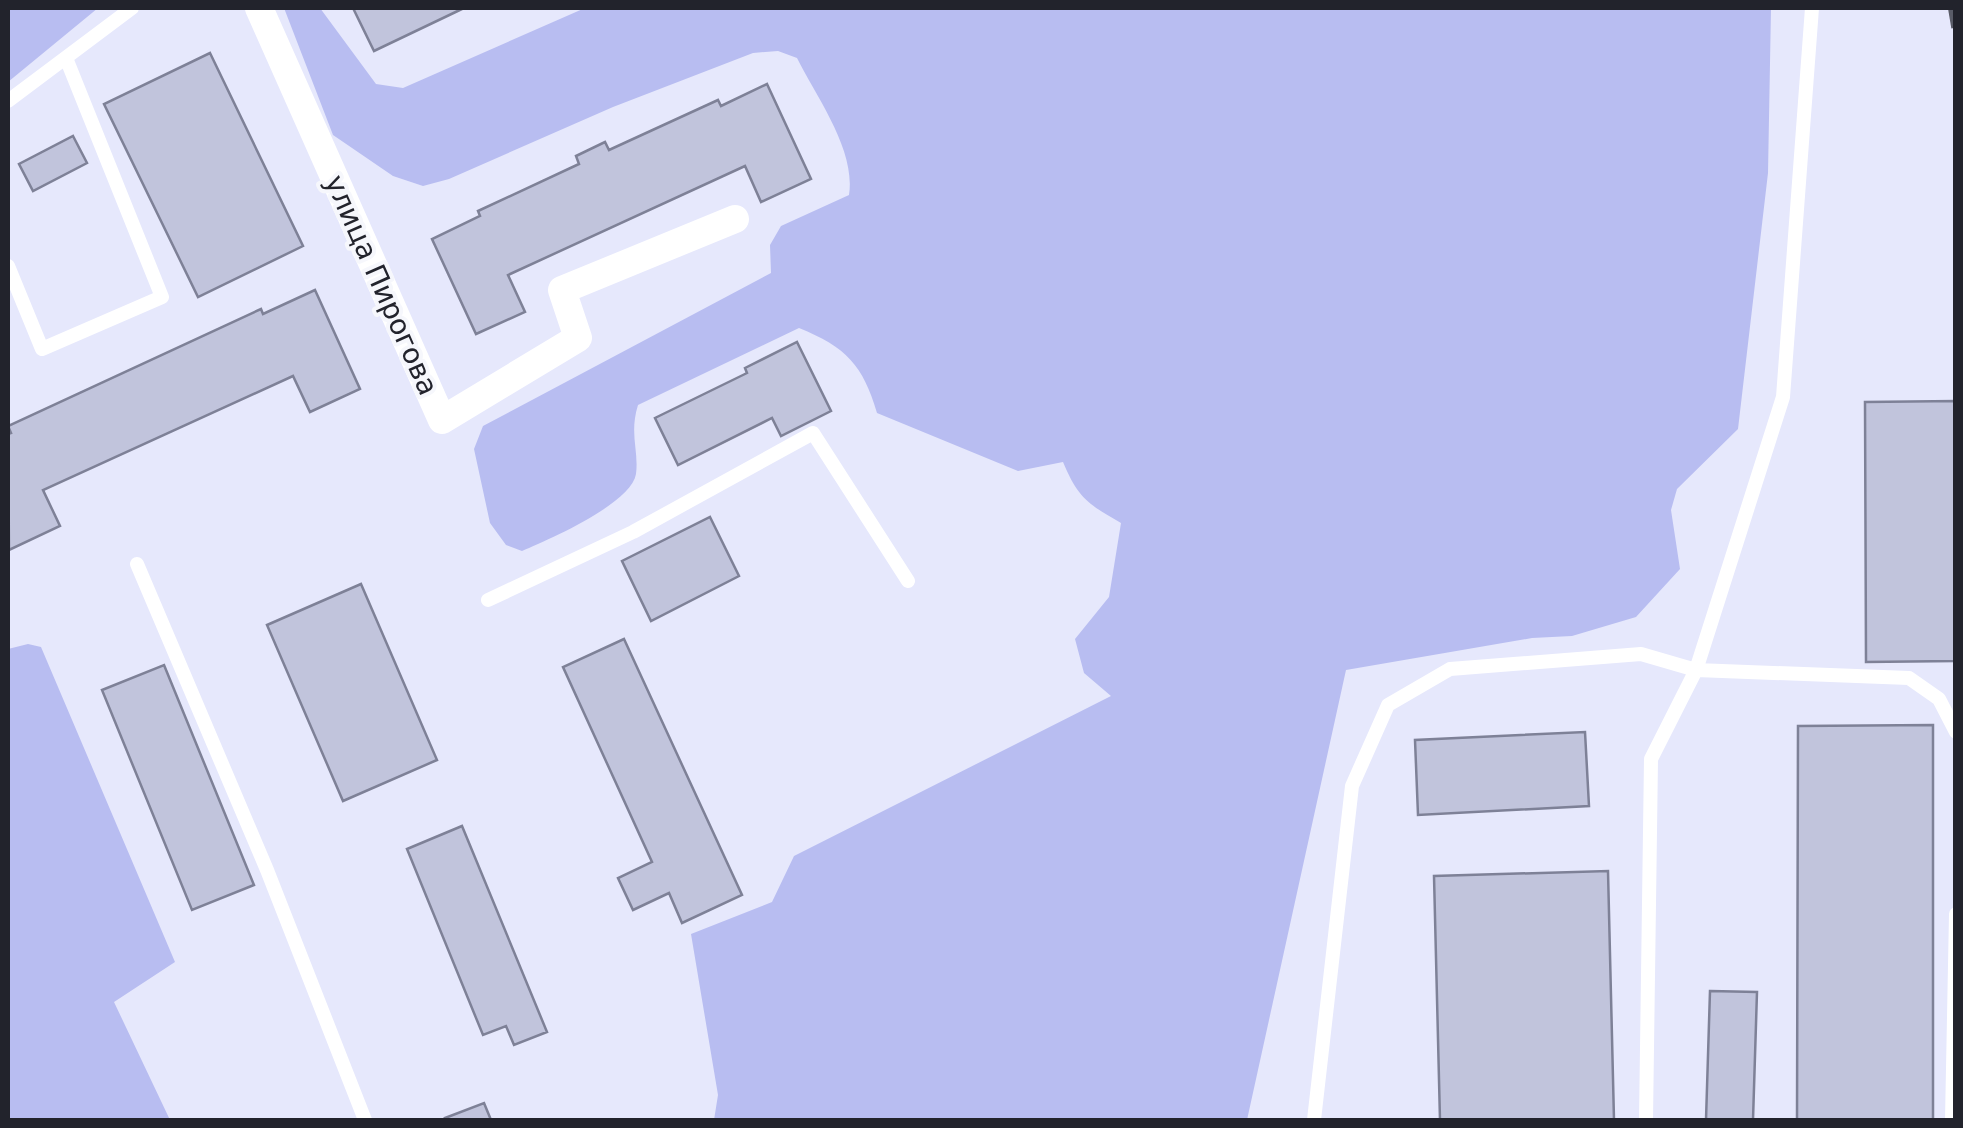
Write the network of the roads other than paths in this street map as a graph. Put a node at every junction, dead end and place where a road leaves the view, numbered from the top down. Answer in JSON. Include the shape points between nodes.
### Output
{"nodes":[{"id":1,"x":132,"y":8,"type":"edge"},
{"id":2,"x":259,"y":8,"type":"edge"},
{"id":3,"x":1812,"y":8,"type":"edge"},
{"id":4,"x":66,"y":58,"type":"junction"},
{"id":5,"x":8,"y":102,"type":"edge"},
{"id":6,"x":735,"y":219,"type":"dead end"},
{"id":7,"x":8,"y":266,"type":"edge"},
{"id":8,"x":137,"y":564,"type":"dead end"},
{"id":9,"x":908,"y":581,"type":"dead end"},
{"id":10,"x":488,"y":600,"type":"dead end"},
{"id":11,"x":1696,"y":670,"type":"junction"},
{"id":12,"x":1956,"y":732,"type":"edge"},
{"id":13,"x":1956,"y":914,"type":"edge"},
{"id":14,"x":365,"y":1120,"type":"edge"},
{"id":15,"x":1314,"y":1120,"type":"edge"},
{"id":16,"x":1646,"y":1120,"type":"edge"},
{"id":17,"x":1952,"y":1120,"type":"edge"}],
"edges":[{"from":1,"to":4,"type":"lane"},
{"from":2,"to":6,"type":"street","name":"улица Пирогова","via":[[442,420],[578,338],[562,290]]},
{"from":3,"to":11,"type":"lane","via":[[1784,397]]},
{"from":4,"to":5,"type":"lane"},
{"from":4,"to":7,"type":"lane","via":[[162,297],[42,349]]},
{"from":8,"to":14,"type":"lane","via":[[268,870]]},
{"from":9,"to":10,"type":"lane","via":[[813,433],[633,532]]},
{"from":11,"to":12,"type":"lane","via":[[1909,678],[1938,698]]},
{"from":11,"to":15,"type":"lane","via":[[1641,654],[1450,669],[1388,705],[1352,786]]},
{"from":11,"to":16,"type":"lane","via":[[1652,759]]},
{"from":13,"to":17,"type":"lane"}]}
